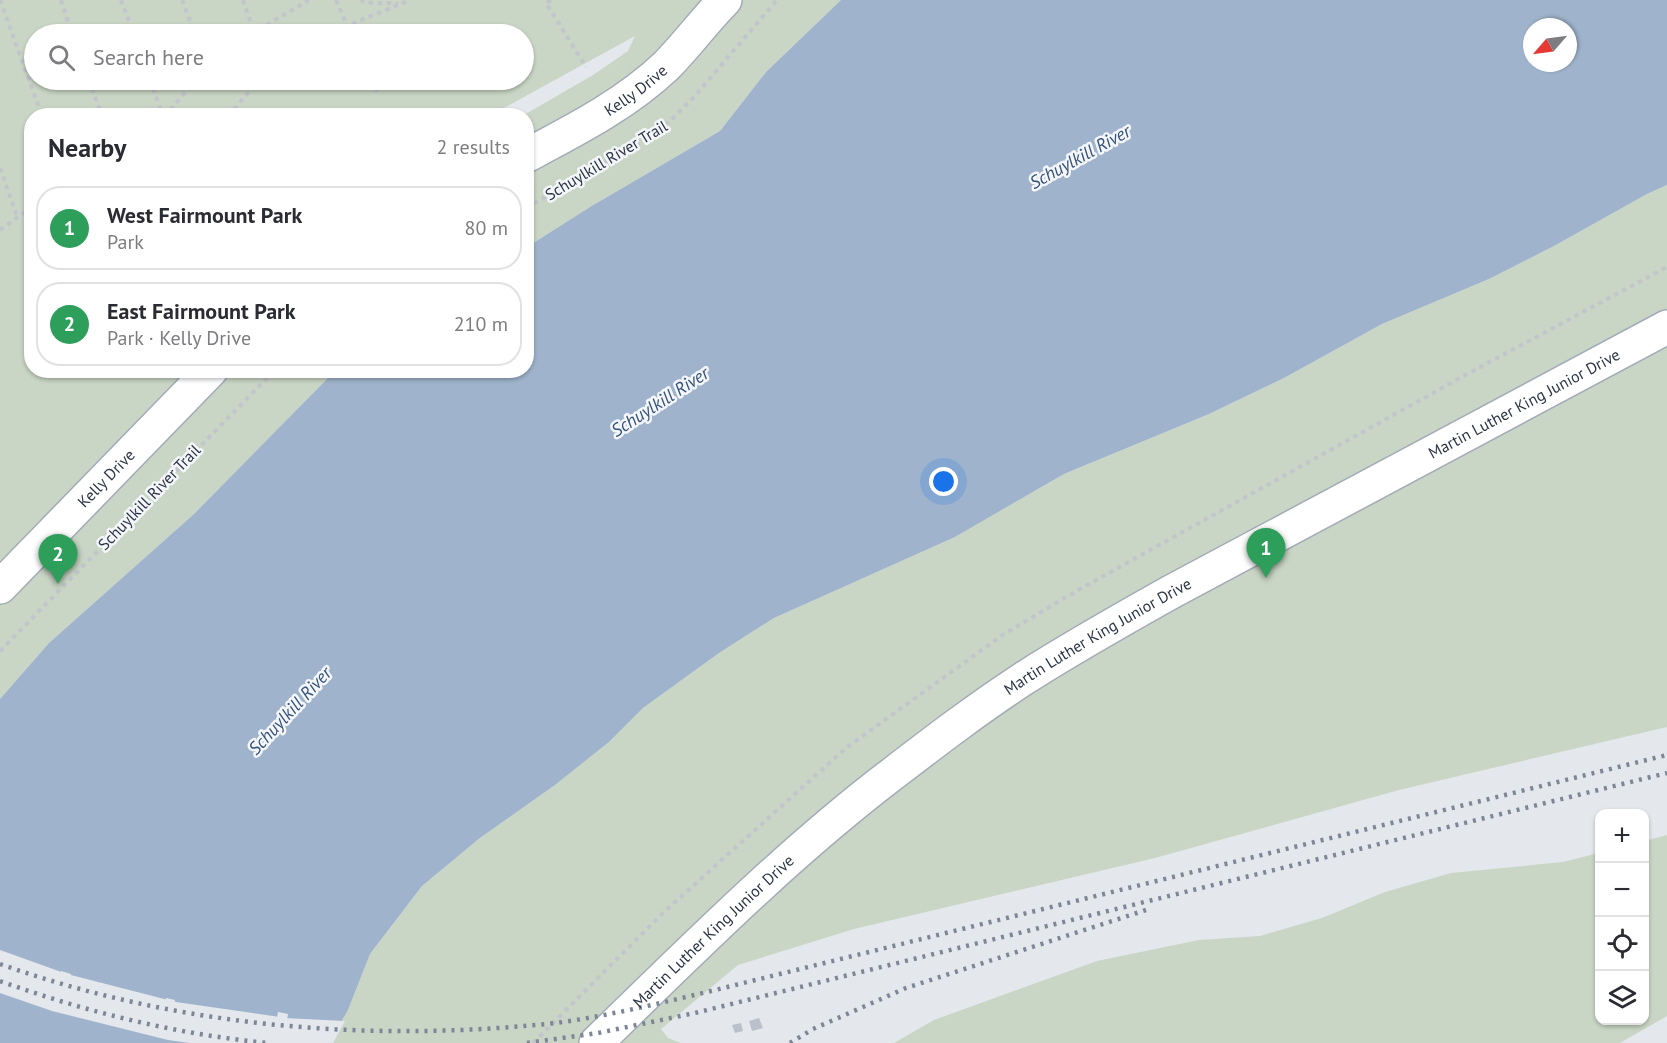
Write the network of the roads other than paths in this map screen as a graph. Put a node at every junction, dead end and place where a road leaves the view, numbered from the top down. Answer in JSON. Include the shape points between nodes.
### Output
{"nodes":[{"id":1,"x":725,"y":0,"type":"edge"},
{"id":2,"x":534,"y":152,"type":"edge"},
{"id":3,"x":1667,"y":327,"type":"edge"},
{"id":4,"x":203,"y":378,"type":"edge"},
{"id":5,"x":0,"y":587,"type":"edge"},
{"id":6,"x":596,"y":1043,"type":"edge"}],
"edges":[{"from":1,"to":2,"type":"main road","name":"Kelly Drive","via":[[644,85]]},
{"from":3,"to":6,"type":"main road","name":"Martin Luther King Junior Drive","via":[[1182,586],[1022,680],[958,724],[830,824]]},
{"from":4,"to":5,"type":"main road","name":"Kelly Drive"}]}
